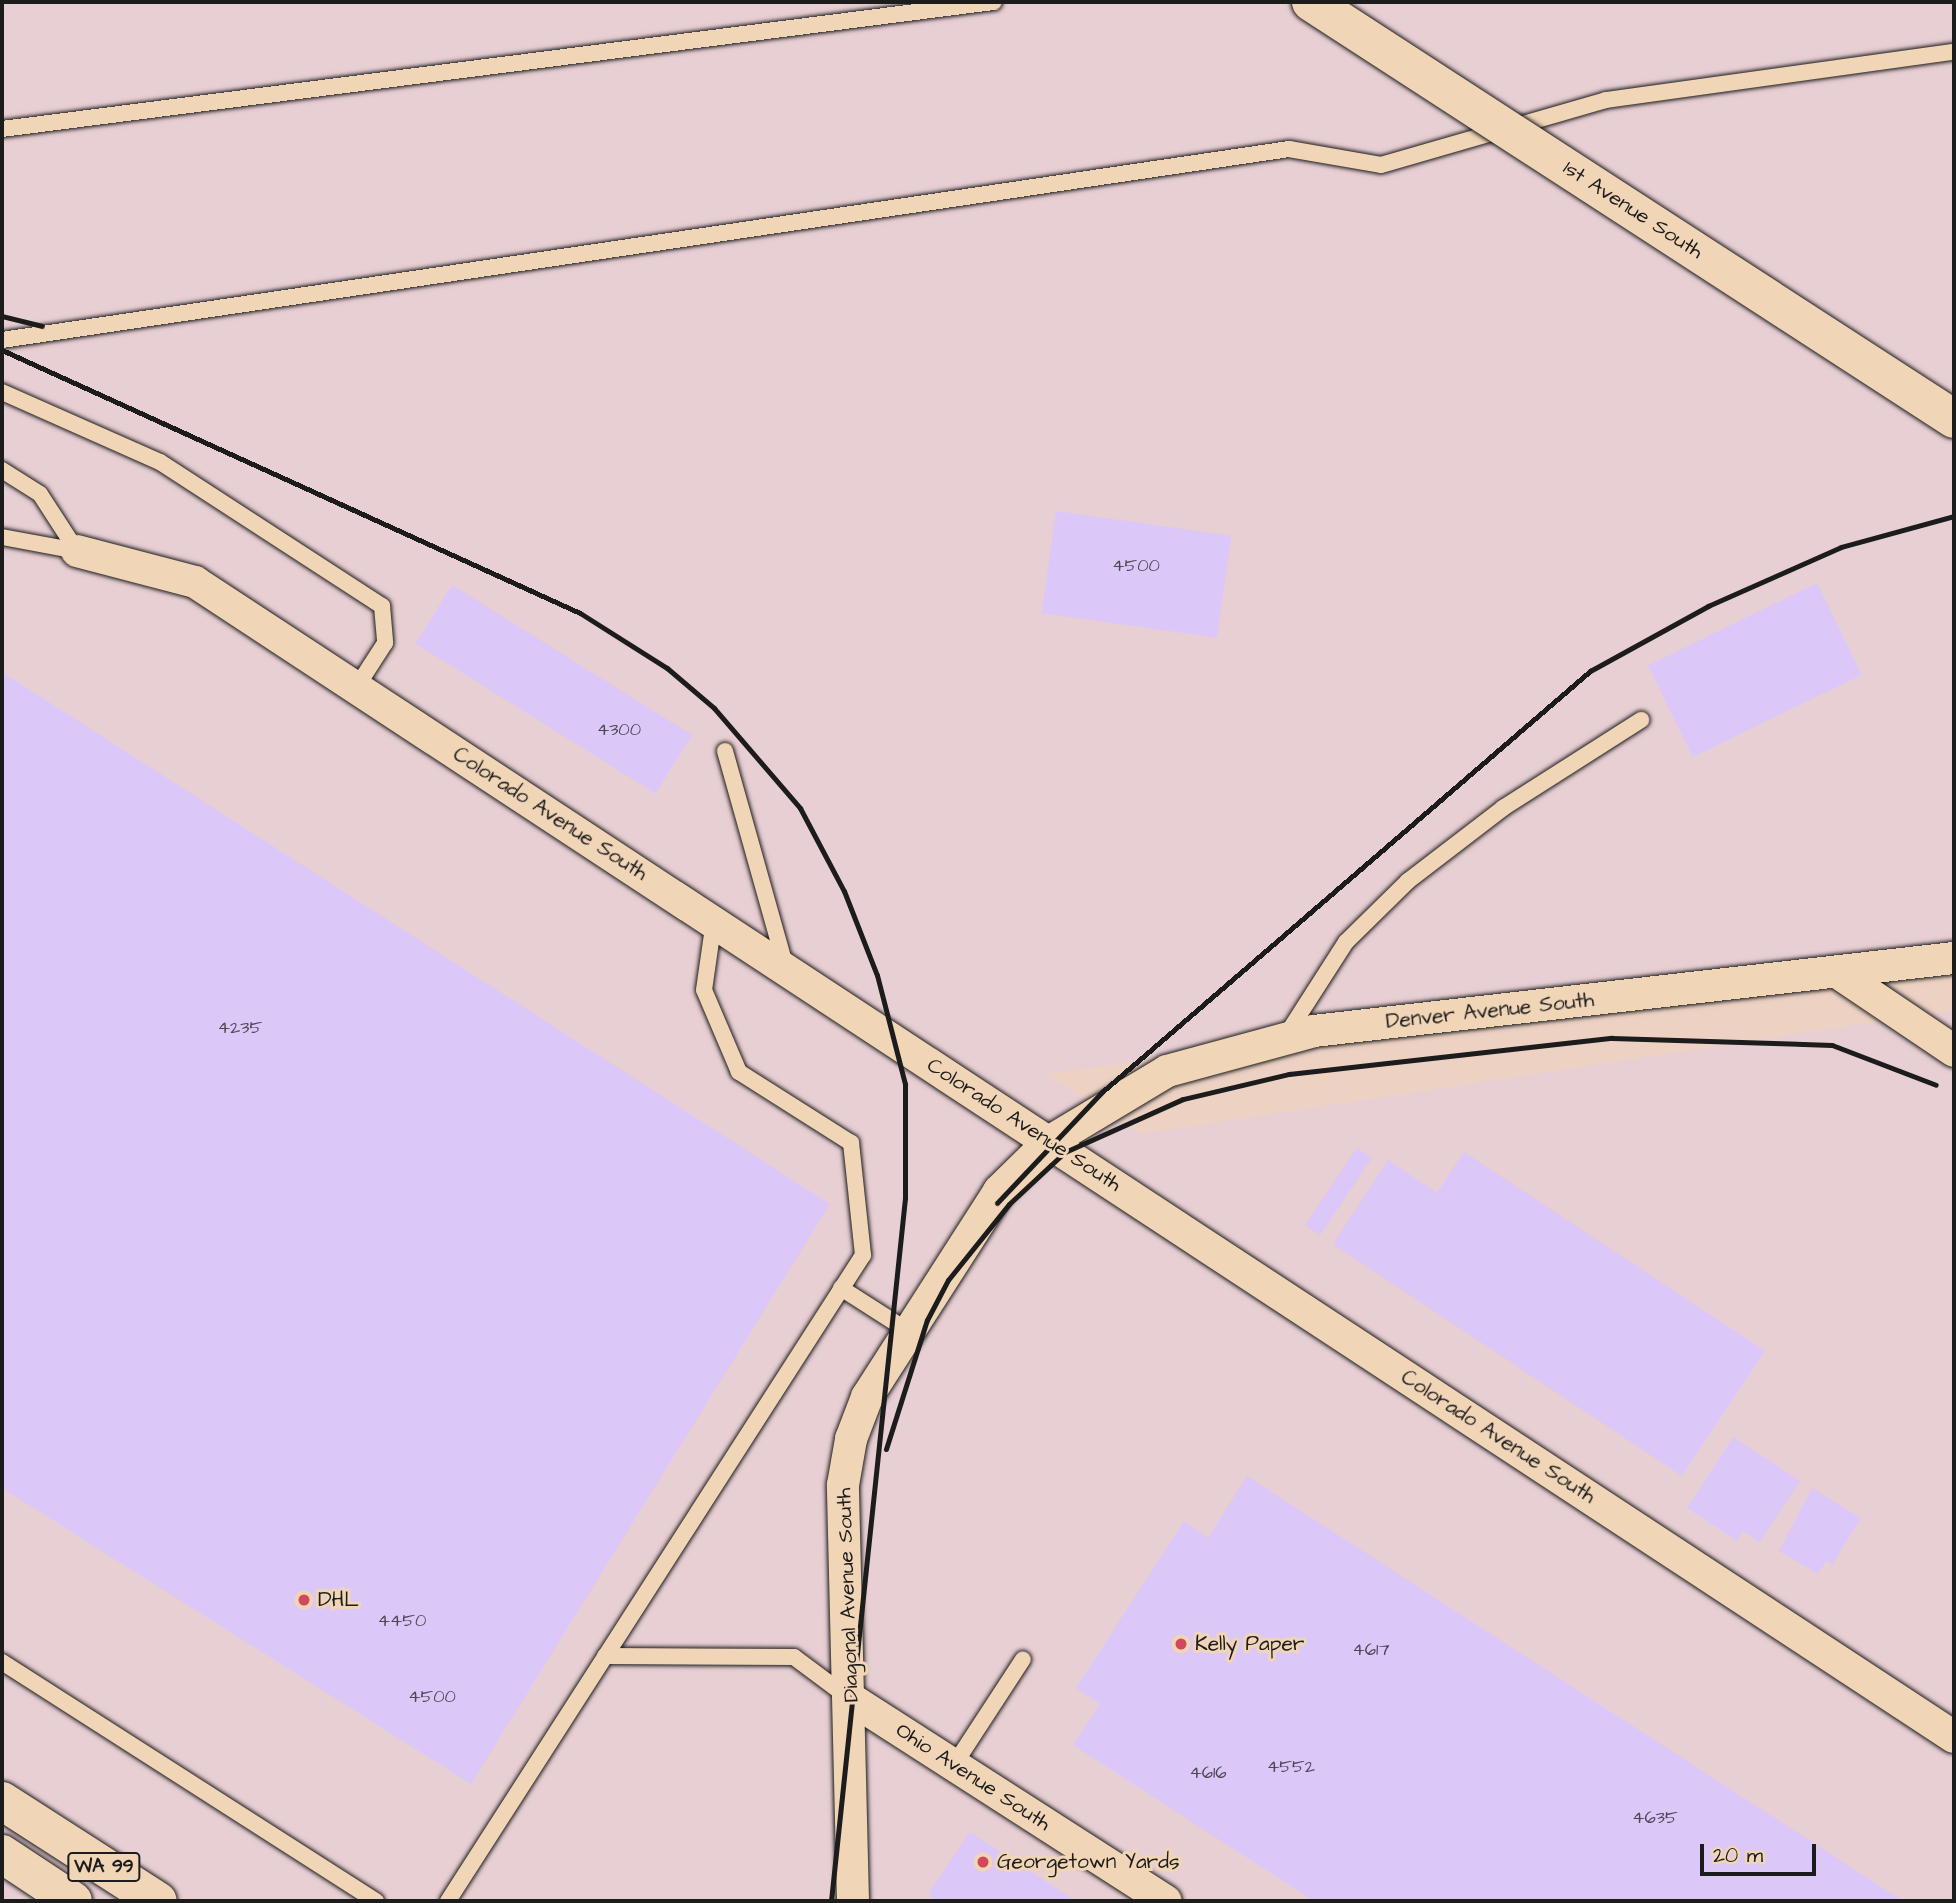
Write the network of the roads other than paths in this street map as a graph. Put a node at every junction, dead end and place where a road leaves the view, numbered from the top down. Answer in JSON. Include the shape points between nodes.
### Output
{"nodes":[{"id":1,"x":994,"y":2,"type":"edge"},
{"id":2,"x":1311,"y":2,"type":"edge"},
{"id":3,"x":1954,"y":52,"type":"edge"},
{"id":4,"x":2,"y":129,"type":"edge"},
{"id":5,"x":2,"y":340,"type":"edge"},
{"id":6,"x":2,"y":392,"type":"edge"},
{"id":7,"x":1954,"y":419,"type":"edge"},
{"id":8,"x":2,"y":470,"type":"edge"},
{"id":9,"x":2,"y":537,"type":"edge"},
{"id":10,"x":77,"y":551,"type":"junction"},
{"id":11,"x":356,"y":688,"type":"junction"},
{"id":12,"x":1641,"y":720,"type":"dead end"},
{"id":13,"x":725,"y":751,"type":"dead end"},
{"id":14,"x":714,"y":921,"type":"junction"},
{"id":15,"x":1954,"y":958,"type":"edge"},
{"id":16,"x":786,"y":969,"type":"junction"},
{"id":17,"x":1837,"y":972,"type":"junction"},
{"id":18,"x":1285,"y":1037,"type":"junction"},
{"id":19,"x":1954,"y":1051,"type":"edge"},
{"id":20,"x":1049,"y":1142,"type":"junction"},
{"id":21,"x":841,"y":1288,"type":"junction"},
{"id":22,"x":908,"y":1331,"type":"junction"},
{"id":23,"x":605,"y":1656,"type":"junction"},
{"id":24,"x":1023,"y":1659,"type":"dead end"},
{"id":25,"x":2,"y":1662,"type":"edge"},
{"id":26,"x":851,"y":1699,"type":"junction"},
{"id":27,"x":1954,"y":1737,"type":"edge"},
{"id":28,"x":954,"y":1765,"type":"junction"},
{"id":29,"x":2,"y":1801,"type":"edge"},
{"id":30,"x":2,"y":1854,"type":"edge"},
{"id":31,"x":73,"y":1901,"type":"edge"},
{"id":32,"x":158,"y":1901,"type":"edge"},
{"id":33,"x":376,"y":1901,"type":"edge"},
{"id":34,"x":448,"y":1901,"type":"edge"},
{"id":35,"x":853,"y":1901,"type":"edge"},
{"id":36,"x":1166,"y":1901,"type":"edge"}],
"edges":[{"from":1,"to":4,"type":"lane"},
{"from":2,"to":7,"type":"main road","name":"1st Avenue South","bridge":true},
{"from":3,"to":5,"type":"lane","via":[[1606,100],[1381,165],[1289,149]]},
{"from":6,"to":11,"type":"lane","via":[[160,462],[382,607],[385,643]]},
{"from":8,"to":10,"type":"lane","via":[[40,494]]},
{"from":9,"to":10,"type":"lane"},
{"from":10,"to":11,"type":"street","name":"Colorado Avenue South","via":[[195,582]]},
{"from":11,"to":14,"type":"street","name":"Colorado Avenue South"},
{"from":12,"to":18,"type":"lane","via":[[1503,808],[1408,881],[1346,942]]},
{"from":13,"to":16,"type":"lane"},
{"from":14,"to":16,"type":"street","name":"Colorado Avenue South"},
{"from":14,"to":21,"type":"lane","via":[[704,990],[739,1072],[851,1143],[863,1255]]},
{"from":15,"to":17,"type":"street","name":"Denver Avenue South"},
{"from":16,"to":20,"type":"street","name":"Colorado Avenue South"},
{"from":17,"to":18,"type":"street","name":"Denver Avenue South"},
{"from":17,"to":19,"type":"street"},
{"from":18,"to":20,"type":"street","name":"Denver Avenue South","via":[[1167,1071]]},
{"from":20,"to":22,"type":"street","name":"Diagonal Avenue South","via":[[999,1191]]},
{"from":20,"to":27,"type":"street","name":"Colorado Avenue South"},
{"from":21,"to":22,"type":"lane"},
{"from":21,"to":23,"type":"lane"},
{"from":22,"to":26,"type":"street","name":"Diagonal Avenue South","via":[[867,1397],[843,1485]]},
{"from":23,"to":26,"type":"lane","via":[[794,1657]]},
{"from":23,"to":34,"type":"lane"},
{"from":24,"to":28,"type":"lane"},
{"from":25,"to":33,"type":"lane"},
{"from":26,"to":28,"type":"street","name":"Ohio Avenue South"},
{"from":26,"to":35,"type":"street","name":"Diagonal Avenue South"},
{"from":28,"to":36,"type":"street","name":"Ohio Avenue South"},
{"from":29,"to":32,"type":"main road","number":"WA 99"},
{"from":30,"to":31,"type":"main road","number":"WA 99"}]}
